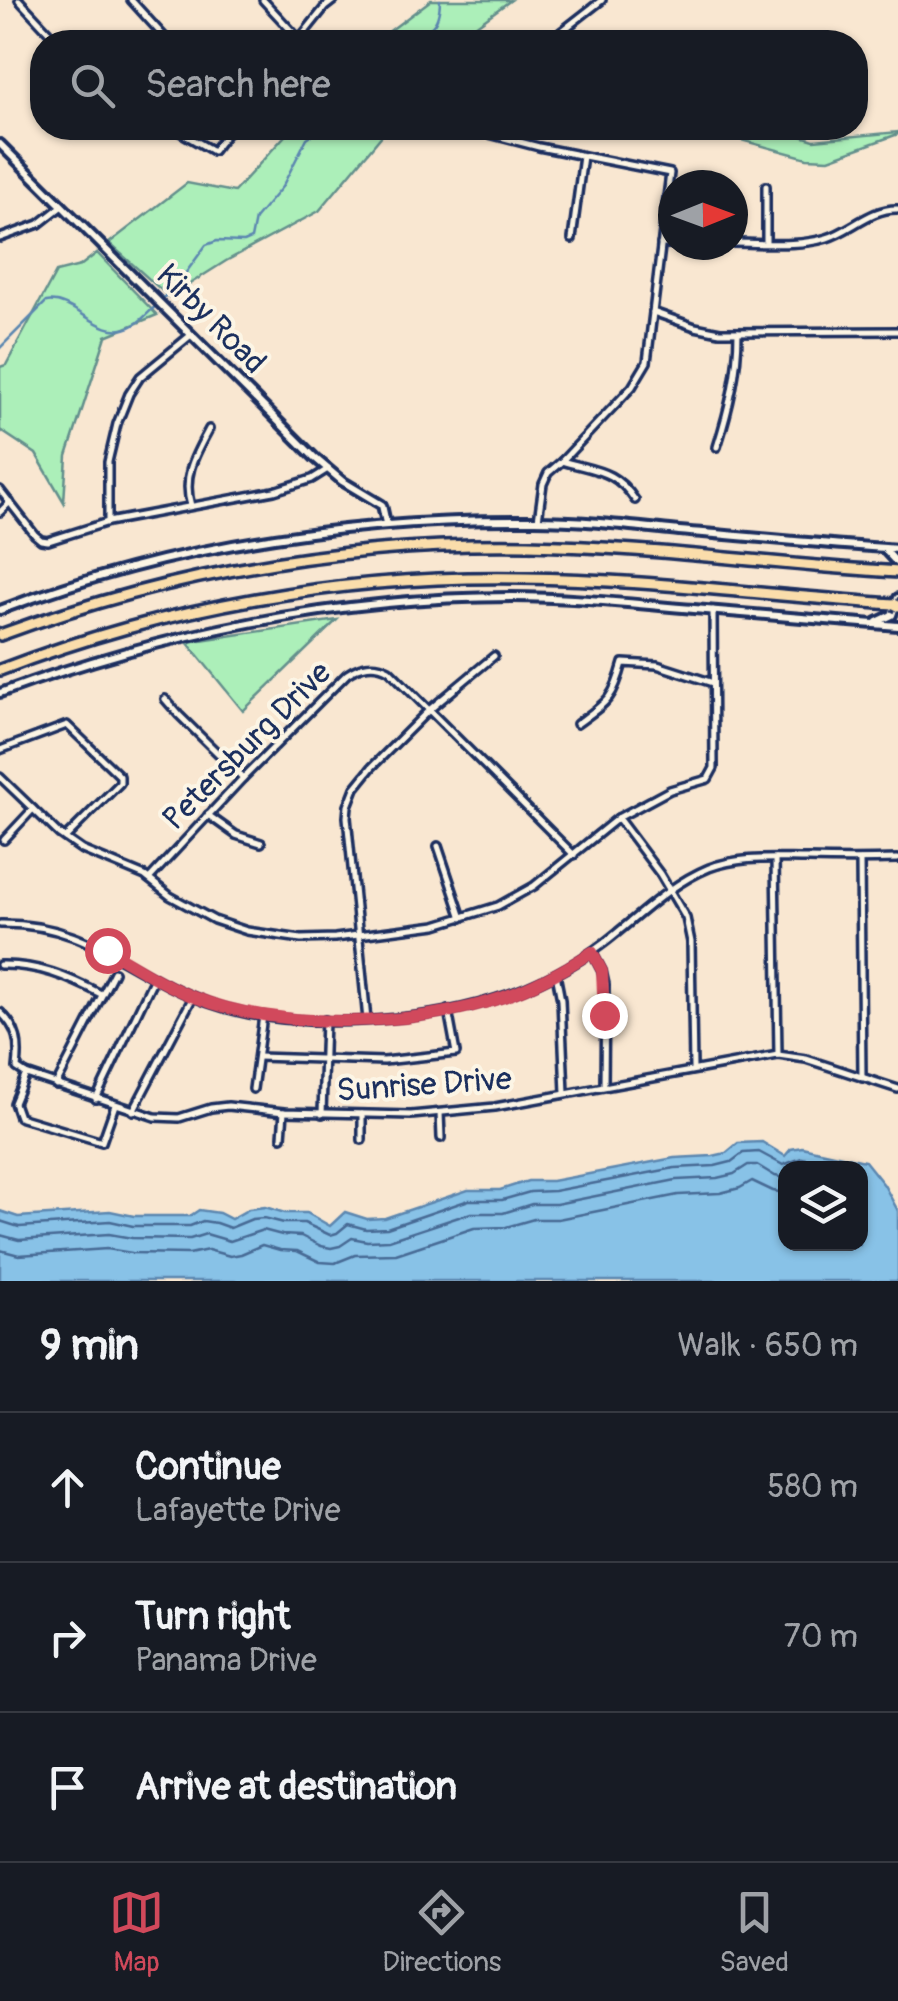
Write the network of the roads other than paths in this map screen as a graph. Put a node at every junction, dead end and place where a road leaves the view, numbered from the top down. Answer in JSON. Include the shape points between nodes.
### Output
{"nodes":[{"id":1,"x":18,"y":0,"type":"edge"},
{"id":2,"x":131,"y":0,"type":"edge"},
{"id":3,"x":262,"y":0,"type":"edge"},
{"id":4,"x":334,"y":0,"type":"edge"},
{"id":5,"x":602,"y":0,"type":"edge"},
{"id":6,"x":47,"y":30,"type":"edge"},
{"id":7,"x":158,"y":30,"type":"edge"},
{"id":8,"x":288,"y":30,"type":"edge"},
{"id":9,"x":307,"y":30,"type":"edge"},
{"id":10,"x":563,"y":30,"type":"edge"},
{"id":11,"x":194,"y":140,"type":"edge"},
{"id":12,"x":222,"y":140,"type":"edge"},
{"id":13,"x":515,"y":140,"type":"edge"},
{"id":14,"x":0,"y":144,"type":"edge"},
{"id":15,"x":583,"y":156,"type":"junction"},
{"id":16,"x":658,"y":171,"type":"edge"},
{"id":17,"x":766,"y":186,"type":"dead end"},
{"id":18,"x":62,"y":206,"type":"junction"},
{"id":19,"x":898,"y":209,"type":"edge"},
{"id":20,"x":0,"y":238,"type":"edge"},
{"id":21,"x":572,"y":240,"type":"dead end"},
{"id":22,"x":748,"y":243,"type":"edge"},
{"id":23,"x":766,"y":243,"type":"junction"},
{"id":24,"x":659,"y":260,"type":"edge"},
{"id":25,"x":653,"y":312,"type":"junction"},
{"id":26,"x":898,"y":331,"type":"edge"},
{"id":27,"x":738,"y":332,"type":"junction"},
{"id":28,"x":191,"y":336,"type":"junction"},
{"id":29,"x":209,"y":429,"type":"dead end"},
{"id":30,"x":716,"y":447,"type":"dead end"},
{"id":31,"x":562,"y":461,"type":"junction"},
{"id":32,"x":328,"y":469,"type":"junction"},
{"id":33,"x":0,"y":490,"type":"edge"},
{"id":34,"x":635,"y":500,"type":"dead end"},
{"id":35,"x":10,"y":502,"type":"junction"},
{"id":36,"x":191,"y":506,"type":"junction"},
{"id":37,"x":0,"y":512,"type":"edge"},
{"id":38,"x":538,"y":520,"type":"junction"},
{"id":39,"x":108,"y":522,"type":"junction"},
{"id":40,"x":386,"y":524,"type":"junction"},
{"id":41,"x":879,"y":548,"type":"junction"},
{"id":42,"x":898,"y":549,"type":"edge"},
{"id":43,"x":898,"y":568,"type":"edge"},
{"id":44,"x":894,"y":603,"type":"edge"},
{"id":45,"x":0,"y":610,"type":"edge"},
{"id":46,"x":713,"y":610,"type":"junction"},
{"id":47,"x":871,"y":624,"type":"junction"},
{"id":48,"x":898,"y":626,"type":"edge"},
{"id":49,"x":0,"y":635,"type":"edge"},
{"id":50,"x":494,"y":656,"type":"dead end"},
{"id":51,"x":0,"y":670,"type":"edge"},
{"id":52,"x":713,"y":683,"type":"junction"},
{"id":53,"x":0,"y":693,"type":"edge"},
{"id":54,"x":165,"y":699,"type":"dead end"},
{"id":55,"x":428,"y":710,"type":"junction"},
{"id":56,"x":577,"y":724,"type":"dead end"},
{"id":57,"x":0,"y":750,"type":"edge"},
{"id":58,"x":0,"y":777,"type":"edge"},
{"id":59,"x":243,"y":778,"type":"junction"},
{"id":60,"x":33,"y":809,"type":"junction"},
{"id":61,"x":208,"y":816,"type":"junction"},
{"id":62,"x":618,"y":818,"type":"junction"},
{"id":63,"x":65,"y":838,"type":"junction"},
{"id":64,"x":4,"y":840,"type":"dead end"},
{"id":65,"x":261,"y":844,"type":"dead end"},
{"id":66,"x":438,"y":846,"type":"dead end"},
{"id":67,"x":574,"y":855,"type":"junction"},
{"id":68,"x":775,"y":859,"type":"junction"},
{"id":69,"x":898,"y":859,"type":"edge"},
{"id":70,"x":860,"y":860,"type":"junction"},
{"id":71,"x":149,"y":879,"type":"junction"},
{"id":72,"x":670,"y":890,"type":"junction"},
{"id":73,"x":462,"y":918,"type":"junction"},
{"id":74,"x":0,"y":924,"type":"edge"},
{"id":75,"x":359,"y":934,"type":"junction"},
{"id":76,"x":592,"y":952,"type":"junction"},
{"id":77,"x":0,"y":964,"type":"edge"},
{"id":78,"x":114,"y":972,"type":"dead end"},
{"id":79,"x":556,"y":974,"type":"junction"},
{"id":80,"x":154,"y":978,"type":"junction"},
{"id":81,"x":102,"y":994,"type":"junction"},
{"id":82,"x":193,"y":997,"type":"junction"},
{"id":83,"x":448,"y":1010,"type":"junction"},
{"id":84,"x":0,"y":1012,"type":"edge"},
{"id":85,"x":263,"y":1016,"type":"junction"},
{"id":86,"x":325,"y":1020,"type":"junction"},
{"id":87,"x":367,"y":1020,"type":"junction"},
{"id":88,"x":778,"y":1054,"type":"junction"},
{"id":89,"x":258,"y":1057,"type":"junction"},
{"id":90,"x":324,"y":1061,"type":"junction"},
{"id":91,"x":693,"y":1069,"type":"junction"},
{"id":92,"x":26,"y":1074,"type":"junction"},
{"id":93,"x":862,"y":1078,"type":"junction"},
{"id":94,"x":56,"y":1085,"type":"junction"},
{"id":95,"x":604,"y":1086,"type":"junction"},
{"id":96,"x":254,"y":1089,"type":"dead end"},
{"id":97,"x":898,"y":1089,"type":"edge"},
{"id":98,"x":565,"y":1093,"type":"junction"},
{"id":99,"x":96,"y":1099,"type":"junction"},
{"id":100,"x":115,"y":1104,"type":"junction"},
{"id":101,"x":133,"y":1111,"type":"junction"},
{"id":102,"x":284,"y":1112,"type":"junction"},
{"id":103,"x":440,"y":1113,"type":"junction"},
{"id":104,"x":322,"y":1114,"type":"junction"},
{"id":105,"x":362,"y":1114,"type":"junction"},
{"id":106,"x":282,"y":1137,"type":"dead end"},
{"id":107,"x":441,"y":1138,"type":"dead end"},
{"id":108,"x":362,"y":1140,"type":"dead end"}],
"edges":[{"from":1,"to":6,"type":"street"},
{"from":2,"to":7,"type":"street"},
{"from":3,"to":8,"type":"street"},
{"from":4,"to":9,"type":"street"},
{"from":5,"to":10,"type":"street"},
{"from":11,"to":12,"type":"street","via":[[213,151]]},
{"from":13,"to":15,"type":"street"},
{"from":14,"to":18,"type":"main road","name":"Kirby Road"},
{"from":15,"to":16,"type":"street"},
{"from":15,"to":21,"type":"street"},
{"from":17,"to":23,"type":"street"},
{"from":18,"to":20,"type":"street"},
{"from":18,"to":28,"type":"main road","name":"Kirby Road"},
{"from":19,"to":23,"type":"street","via":[[878,211],[826,238]]},
{"from":22,"to":23,"type":"street"},
{"from":24,"to":25,"type":"street"},
{"from":25,"to":27,"type":"street","via":[[706,330]]},
{"from":25,"to":31,"type":"street","via":[[643,372]]},
{"from":26,"to":27,"type":"street"},
{"from":27,"to":30,"type":"street","via":[[728,412]]},
{"from":28,"to":32,"type":"main road","name":"Kirby Road"},
{"from":28,"to":39,"type":"street","via":[[129,394],[108,462]]},
{"from":29,"to":36,"type":"street","via":[[189,469]]},
{"from":31,"to":34,"type":"street","via":[[604,472]]},
{"from":31,"to":38,"type":"street","via":[[543,484]]},
{"from":32,"to":36,"type":"street","via":[[298,485]]},
{"from":32,"to":40,"type":"main road","name":"Kirby Road","via":[[382,505]]},
{"from":33,"to":35,"type":"street"},
{"from":35,"to":37,"type":"street"},
{"from":35,"to":39,"type":"street","via":[[41,540]]},
{"from":36,"to":39,"type":"street"},
{"from":38,"to":40,"type":"main road"},
{"from":38,"to":41,"type":"main road"},
{"from":40,"to":45,"type":"main road","via":[[204,551],[102,574]]},
{"from":41,"to":42,"type":"main road"},
{"from":41,"to":43,"type":"main road"},
{"from":43,"to":49,"type":"highway","via":[[592,547],[397,548],[193,578]]},
{"from":44,"to":47,"type":"main road","via":[[892,615]]},
{"from":44,"to":51,"type":"highway","via":[[552,578],[389,582],[185,613]]},
{"from":46,"to":47,"type":"main road"},
{"from":46,"to":52,"type":"street"},
{"from":46,"to":53,"type":"main road","via":[[513,598],[375,606],[163,642]]},
{"from":47,"to":48,"type":"main road"},
{"from":50,"to":55,"type":"street"},
{"from":52,"to":56,"type":"street","via":[[657,665],[624,664],[616,690]]},
{"from":52,"to":62,"type":"street","via":[[712,775]]},
{"from":54,"to":59,"type":"street"},
{"from":55,"to":59,"type":"street","name":"Petersburg Drive","via":[[389,670],[356,668]]},
{"from":55,"to":67,"type":"street","name":"Petersburg Drive"},
{"from":55,"to":75,"type":"street","via":[[360,782],[348,806]]},
{"from":57,"to":63,"type":"street","via":[[64,725],[122,780]]},
{"from":58,"to":60,"type":"street"},
{"from":59,"to":61,"type":"street","name":"Petersburg Drive"},
{"from":60,"to":63,"type":"street"},
{"from":60,"to":64,"type":"street"},
{"from":61,"to":65,"type":"street"},
{"from":61,"to":71,"type":"street","name":"Petersburg Drive"},
{"from":62,"to":67,"type":"street"},
{"from":62,"to":72,"type":"street"},
{"from":63,"to":71,"type":"street"},
{"from":66,"to":73,"type":"street"},
{"from":67,"to":73,"type":"street","via":[[519,896]]},
{"from":68,"to":70,"type":"street"},
{"from":68,"to":72,"type":"street","via":[[724,863]]},
{"from":68,"to":88,"type":"street"},
{"from":69,"to":70,"type":"street"},
{"from":70,"to":93,"type":"street"},
{"from":71,"to":75,"type":"street","via":[[195,910],[247,932],[301,939]]},
{"from":72,"to":76,"type":"street"},
{"from":72,"to":91,"type":"street","via":[[690,930]]},
{"from":73,"to":75,"type":"street"},
{"from":74,"to":80,"type":"street","via":[[68,934]]},
{"from":75,"to":87,"type":"street"},
{"from":76,"to":79,"type":"street"},
{"from":76,"to":95,"type":"street","via":[[604,984]]},
{"from":77,"to":81,"type":"street","via":[[39,968]]},
{"from":78,"to":81,"type":"street"},
{"from":79,"to":83,"type":"street","via":[[504,997]]},
{"from":79,"to":98,"type":"street"},
{"from":80,"to":82,"type":"street"},
{"from":80,"to":99,"type":"street"},
{"from":81,"to":94,"type":"street"},
{"from":82,"to":85,"type":"street"},
{"from":82,"to":101,"type":"street"},
{"from":83,"to":87,"type":"street"},
{"from":83,"to":90,"type":"street","via":[[456,1053]]},
{"from":84,"to":92,"type":"street","via":[[14,1027],[17,1068]]},
{"from":85,"to":86,"type":"street"},
{"from":85,"to":89,"type":"street"},
{"from":86,"to":87,"type":"street"},
{"from":86,"to":90,"type":"street"},
{"from":88,"to":91,"type":"street","name":"Sunrise Drive"},
{"from":88,"to":93,"type":"street","name":"Sunrise Drive"},
{"from":89,"to":90,"type":"street"},
{"from":89,"to":96,"type":"street"},
{"from":90,"to":104,"type":"street"},
{"from":91,"to":95,"type":"street","name":"Sunrise Drive"},
{"from":92,"to":94,"type":"street","name":"Sunrise Drive"},
{"from":92,"to":100,"type":"street","via":[[14,1102],[19,1118],[102,1142]]},
{"from":93,"to":97,"type":"street","name":"Sunrise Drive"},
{"from":94,"to":99,"type":"street","name":"Sunrise Drive"},
{"from":95,"to":98,"type":"street","name":"Sunrise Drive"},
{"from":98,"to":103,"type":"street","name":"Sunrise Drive"},
{"from":99,"to":100,"type":"street","name":"Sunrise Drive"},
{"from":100,"to":101,"type":"street","name":"Sunrise Drive"},
{"from":101,"to":102,"type":"street","name":"Sunrise Drive","via":[[167,1118],[228,1106]]},
{"from":102,"to":104,"type":"street","name":"Sunrise Drive"},
{"from":102,"to":106,"type":"street"},
{"from":103,"to":105,"type":"street","name":"Sunrise Drive"},
{"from":103,"to":107,"type":"street"},
{"from":104,"to":105,"type":"street","name":"Sunrise Drive"},
{"from":105,"to":108,"type":"street"}]}
